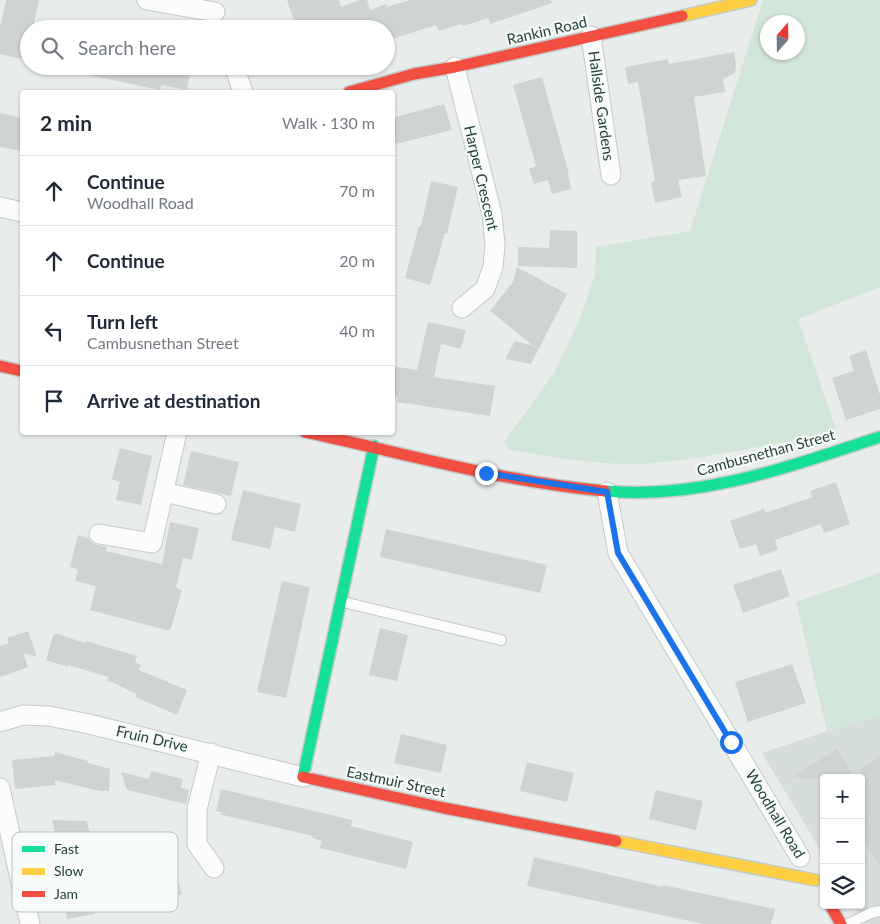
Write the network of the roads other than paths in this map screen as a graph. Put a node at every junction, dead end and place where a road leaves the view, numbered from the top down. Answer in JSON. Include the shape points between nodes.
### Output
{"nodes":[{"id":1,"x":147,"y":0,"type":"edge"},
{"id":2,"x":751,"y":0,"type":"edge"},
{"id":3,"x":216,"y":14,"type":"edge"},
{"id":4,"x":590,"y":36,"type":"junction"},
{"id":5,"x":455,"y":67,"type":"junction"},
{"id":6,"x":237,"y":75,"type":"edge"},
{"id":7,"x":243,"y":90,"type":"edge"},
{"id":8,"x":356,"y":90,"type":"edge"},
{"id":9,"x":611,"y":175,"type":"dead end"},
{"id":10,"x":0,"y":207,"type":"edge"},
{"id":11,"x":20,"y":212,"type":"edge"},
{"id":12,"x":462,"y":308,"type":"dead end"},
{"id":13,"x":0,"y":366,"type":"edge"},
{"id":14,"x":20,"y":371,"type":"edge"},
{"id":15,"x":176,"y":435,"type":"edge"},
{"id":16,"x":320,"y":435,"type":"edge"},
{"id":17,"x":880,"y":437,"type":"edge"},
{"id":18,"x":374,"y":446,"type":"junction"},
{"id":19,"x":164,"y":492,"type":"junction"},
{"id":20,"x":607,"y":492,"type":"junction"},
{"id":21,"x":216,"y":504,"type":"dead end"},
{"id":22,"x":99,"y":534,"type":"dead end"},
{"id":23,"x":342,"y":602,"type":"junction"},
{"id":24,"x":501,"y":640,"type":"dead end"},
{"id":25,"x":0,"y":722,"type":"edge"},
{"id":26,"x":212,"y":753,"type":"junction"},
{"id":27,"x":302,"y":777,"type":"junction"},
{"id":28,"x":0,"y":788,"type":"edge"},
{"id":29,"x":12,"y":842,"type":"edge"},
{"id":30,"x":800,"y":858,"type":"joint"},
{"id":31,"x":214,"y":868,"type":"dead end"},
{"id":32,"x":817,"y":884,"type":"joint"},
{"id":33,"x":832,"y":909,"type":"edge"},
{"id":34,"x":880,"y":911,"type":"edge"},
{"id":35,"x":841,"y":924,"type":"edge"},
{"id":36,"x":848,"y":924,"type":"edge"}],
"edges":[{"from":1,"to":3,"type":"street"},
{"from":2,"to":4,"type":"street","name":"Rankin Road"},
{"from":4,"to":5,"type":"street","name":"Rankin Road"},
{"from":4,"to":9,"type":"street","name":"Hallside Gardens"},
{"from":5,"to":8,"type":"street","name":"Rankin Road"},
{"from":5,"to":12,"type":"street","name":"Harper Crescent","via":[[495,230],[493,267],[485,289]]},
{"from":6,"to":7,"type":"street"},
{"from":10,"to":11,"type":"street"},
{"from":13,"to":14,"type":"street"},
{"from":15,"to":19,"type":"street"},
{"from":16,"to":18,"type":"street","name":"Cambusnethan Street"},
{"from":17,"to":20,"type":"street","name":"Cambusnethan Street","via":[[725,483],[649,493]]},
{"from":18,"to":20,"type":"street","name":"Cambusnethan Street","via":[[486,473]]},
{"from":18,"to":23,"type":"street"},
{"from":19,"to":21,"type":"street"},
{"from":19,"to":22,"type":"street","via":[[152,543]]},
{"from":20,"to":30,"type":"street","name":"Woodhall Road","via":[[618,553]]},
{"from":23,"to":24,"type":"lane"},
{"from":23,"to":27,"type":"street"},
{"from":25,"to":26,"type":"street","name":"Fruin Drive","via":[[23,715],[49,716]]},
{"from":26,"to":27,"type":"street","name":"Fruin Drive"},
{"from":26,"to":31,"type":"street","via":[[197,809],[197,844]]},
{"from":27,"to":32,"type":"street","name":"Eastmuir Street"},
{"from":28,"to":29,"type":"street"},
{"from":30,"to":32,"type":"street","name":"Woodhall Road"},
{"from":33,"to":35,"type":"street"},
{"from":34,"to":36,"type":"lane"}]}
